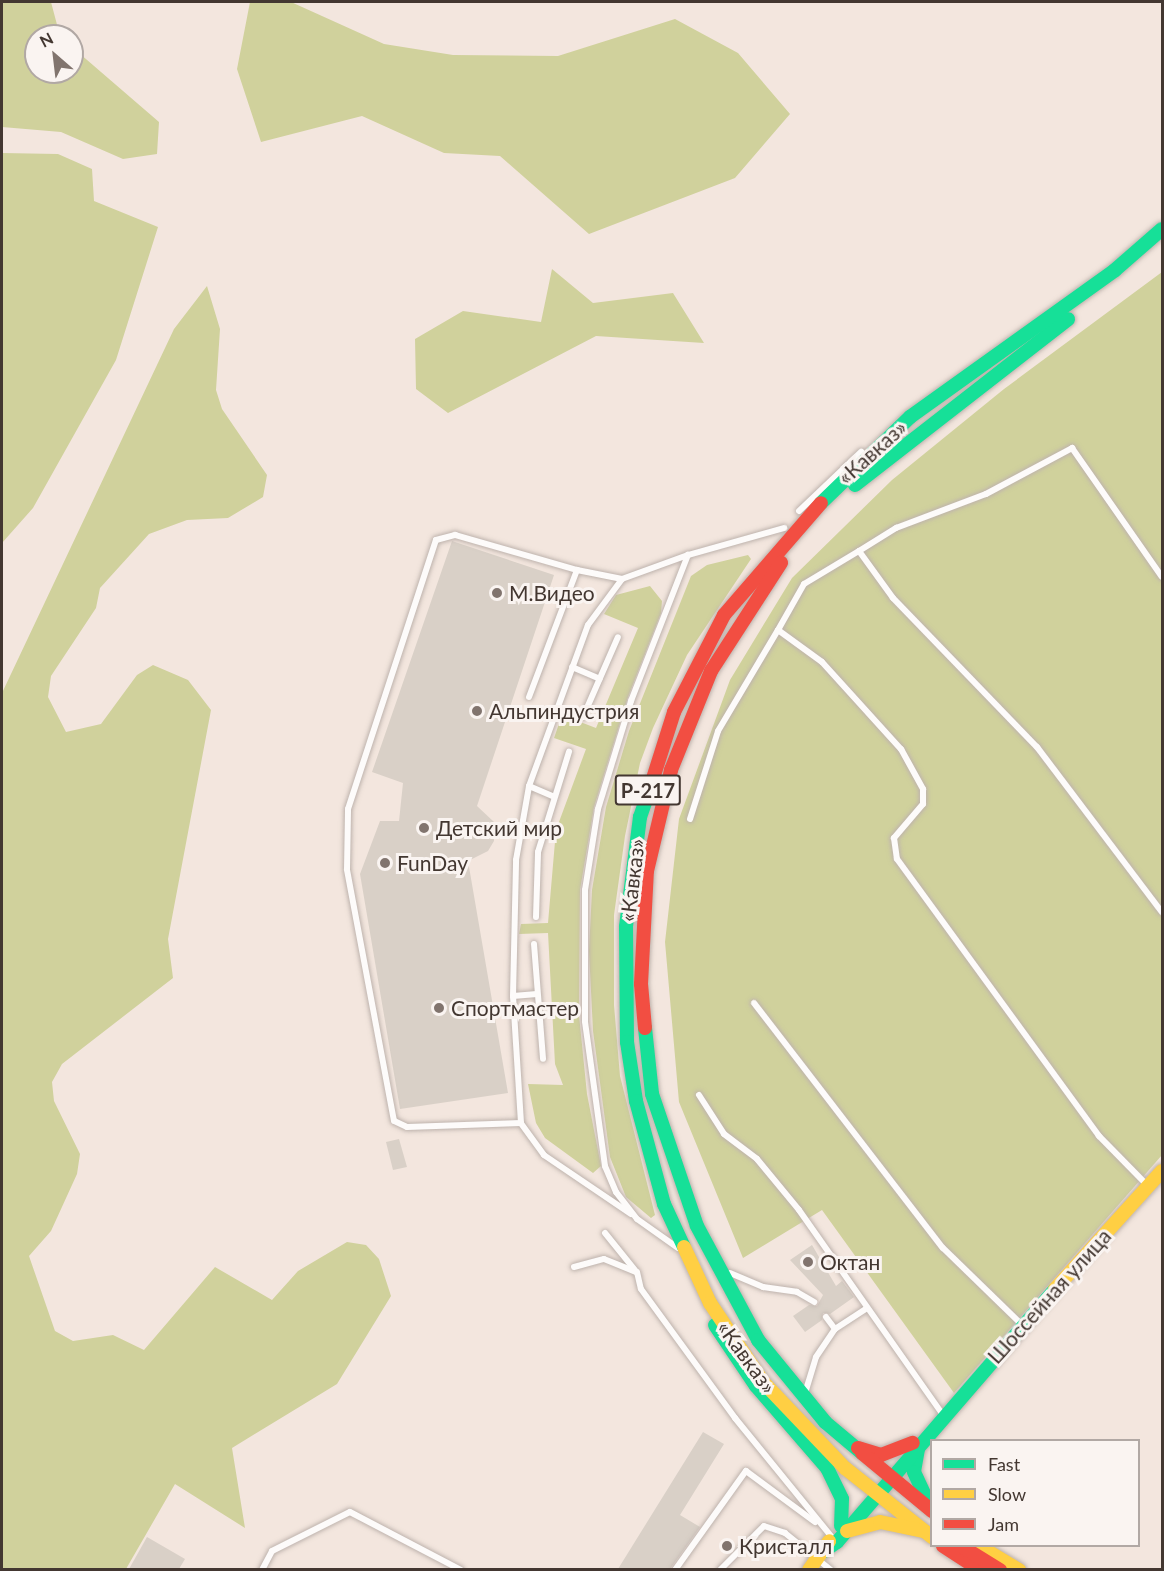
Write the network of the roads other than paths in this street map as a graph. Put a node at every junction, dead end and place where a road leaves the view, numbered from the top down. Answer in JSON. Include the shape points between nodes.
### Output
{"nodes":[{"id":1,"x":1162,"y":229,"type":"edge"},
{"id":2,"x":1162,"y":246,"type":"edge"},
{"id":3,"x":910,"y":417,"type":"junction"},
{"id":4,"x":859,"y":551,"type":"junction"},
{"id":5,"x":688,"y":555,"type":"junction"},
{"id":6,"x":577,"y":570,"type":"junction"},
{"id":7,"x":1162,"y":577,"type":"edge"},
{"id":8,"x":622,"y":579,"type":"junction"},
{"id":9,"x":778,"y":630,"type":"junction"},
{"id":10,"x":618,"y":637,"type":"dead end"},
{"id":11,"x":572,"y":667,"type":"junction"},
{"id":12,"x":600,"y":679,"type":"junction"},
{"id":13,"x":529,"y":697,"type":"dead end"},
{"id":14,"x":583,"y":717,"type":"dead end"},
{"id":15,"x":569,"y":752,"type":"dead end"},
{"id":16,"x":529,"y":786,"type":"junction"},
{"id":17,"x":553,"y":796,"type":"junction"},
{"id":18,"x":690,"y":819,"type":"dead end"},
{"id":19,"x":1162,"y":912,"type":"edge"},
{"id":20,"x":537,"y":917,"type":"dead end"},
{"id":21,"x":534,"y":944,"type":"dead end"},
{"id":22,"x":537,"y":994,"type":"junction"},
{"id":23,"x":513,"y":996,"type":"junction"},
{"id":24,"x":754,"y":1003,"type":"dead end"},
{"id":25,"x":543,"y":1059,"type":"dead end"},
{"id":26,"x":699,"y":1095,"type":"dead end"},
{"id":27,"x":521,"y":1123,"type":"junction"},
{"id":28,"x":1162,"y":1171,"type":"edge"},
{"id":29,"x":1148,"y":1186,"type":"junction"},
{"id":30,"x":637,"y":1219,"type":"junction"},
{"id":31,"x":605,"y":1233,"type":"dead end"},
{"id":32,"x":687,"y":1256,"type":"junction"},
{"id":33,"x":711,"y":1256,"type":"junction"},
{"id":34,"x":574,"y":1267,"type":"dead end"},
{"id":35,"x":637,"y":1272,"type":"junction"},
{"id":36,"x":813,"y":1302,"type":"dead end"},
{"id":37,"x":710,"y":1303,"type":"junction"},
{"id":38,"x":866,"y":1309,"type":"junction"},
{"id":39,"x":826,"y":1317,"type":"dead end"},
{"id":40,"x":1022,"y":1326,"type":"junction"},
{"id":41,"x":835,"y":1329,"type":"junction"},
{"id":42,"x":805,"y":1399,"type":"junction"},
{"id":43,"x":940,"y":1419,"type":"junction"},
{"id":44,"x":849,"y":1445,"type":"junction"},
{"id":45,"x":916,"y":1446,"type":"junction"},
{"id":46,"x":890,"y":1471,"type":"junction"},
{"id":47,"x":876,"y":1496,"type":"junction"},
{"id":48,"x":930,"y":1505,"type":"edge"},
{"id":49,"x":930,"y":1507,"type":"edge"},
{"id":50,"x":818,"y":1524,"type":"junction"},
{"id":51,"x":844,"y":1528,"type":"junction"},
{"id":52,"x":929,"y":1531,"type":"edge"},
{"id":53,"x":831,"y":1537,"type":"junction"},
{"id":54,"x":946,"y":1547,"type":"edge"},
{"id":55,"x":964,"y":1547,"type":"edge"},
{"id":56,"x":982,"y":1547,"type":"edge"},
{"id":57,"x":817,"y":1560,"type":"edge"},
{"id":58,"x":261,"y":1569,"type":"edge"},
{"id":59,"x":461,"y":1569,"type":"edge"},
{"id":60,"x":675,"y":1569,"type":"edge"},
{"id":61,"x":720,"y":1569,"type":"edge"},
{"id":62,"x":831,"y":1569,"type":"edge"},
{"id":63,"x":980,"y":1569,"type":"edge"},
{"id":64,"x":1000,"y":1569,"type":"edge"},
{"id":65,"x":1019,"y":1569,"type":"edge"}],
"edges":[{"from":1,"to":3,"type":"main road","name":"«Кавказ»","number":"Р-217","via":[[1115,270]]},
{"from":2,"to":33,"type":"main road","name":"«Кавказ»","number":"Р-217","via":[[843,495],[775,570],[711,671],[671,770],[657,819],[647,871],[641,984],[652,1094],[677,1175]]},
{"from":3,"to":5,"type":"lane","via":[[851,460],[782,530]]},
{"from":3,"to":32,"type":"main road","name":"«Кавказ»","number":"Р-217","via":[[823,496],[724,615],[674,712],[640,817],[626,927],[627,1042],[649,1158]]},
{"from":4,"to":7,"type":"lane","via":[[896,528],[986,494],[1072,448]]},
{"from":4,"to":9,"type":"lane","via":[[804,584]]},
{"from":4,"to":19,"type":"lane","via":[[893,598],[1037,747]]},
{"from":5,"to":8,"type":"lane"},
{"from":5,"to":30,"type":"lane","via":[[631,701],[598,809],[585,890],[582,969],[596,1114],[605,1167],[616,1192]]},
{"from":6,"to":8,"type":"lane"},
{"from":6,"to":13,"type":"lane"},
{"from":6,"to":27,"type":"lane","via":[[455,535],[436,540],[348,809],[347,869],[394,1121],[407,1127]]},
{"from":8,"to":11,"type":"lane","via":[[588,625]]},
{"from":9,"to":18,"type":"lane","via":[[718,731]]},
{"from":9,"to":29,"type":"lane","via":[[822,662],[901,749],[923,789],[922,804],[894,838],[897,859],[1099,1136]]},
{"from":10,"to":12,"type":"lane"},
{"from":11,"to":12,"type":"lane"},
{"from":11,"to":16,"type":"lane"},
{"from":12,"to":14,"type":"lane"},
{"from":15,"to":17,"type":"lane"},
{"from":16,"to":17,"type":"lane"},
{"from":16,"to":23,"type":"lane","via":[[516,860]]},
{"from":17,"to":20,"type":"lane","via":[[538,852]]},
{"from":21,"to":22,"type":"lane"},
{"from":22,"to":23,"type":"lane"},
{"from":22,"to":25,"type":"lane"},
{"from":23,"to":27,"type":"lane"},
{"from":24,"to":40,"type":"lane","via":[[943,1248]]},
{"from":26,"to":38,"type":"lane","via":[[724,1134],[757,1159],[779,1184]]},
{"from":27,"to":30,"type":"lane","via":[[544,1155]]},
{"from":28,"to":29,"type":"main road","name":"Шоссейная улица"},
{"from":29,"to":40,"type":"main road","name":"Шоссейная улица"},
{"from":30,"to":32,"type":"lane"},
{"from":31,"to":35,"type":"lane"},
{"from":32,"to":37,"type":"main road","name":"«Кавказ»","number":"Р-217"},
{"from":33,"to":36,"type":"lane","via":[[746,1281],[797,1292]]},
{"from":33,"to":42,"type":"main road","name":"«Кавказ»","number":"Р-217","via":[[758,1340]]},
{"from":34,"to":35,"type":"lane","via":[[604,1259]]},
{"from":35,"to":50,"type":"lane","via":[[641,1289],[735,1418],[795,1488]]},
{"from":37,"to":46,"type":"main road","via":[[725,1314],[779,1389],[829,1442],[858,1467]]},
{"from":37,"to":47,"type":"main road","name":"«Кавказ»","number":"Р-217","via":[[786,1410]]},
{"from":37,"to":51,"type":"main road","via":[[713,1322],[740,1365],[836,1483]]},
{"from":38,"to":41,"type":"lane"},
{"from":38,"to":43,"type":"lane"},
{"from":39,"to":41,"type":"lane"},
{"from":40,"to":43,"type":"main road","name":"Шоссейная улица"},
{"from":41,"to":42,"type":"lane","via":[[808,1373]]},
{"from":42,"to":44,"type":"main road","name":"«Кавказ»","number":"Р-217"},
{"from":43,"to":45,"type":"main road","name":"Шоссейная улица"},
{"from":44,"to":45,"type":"main road","via":[[881,1455]]},
{"from":44,"to":46,"type":"main road","name":"«Кавказ»","number":"Р-217"},
{"from":45,"to":46,"type":"main road"},
{"from":45,"to":48,"type":"main road","via":[[914,1472]]},
{"from":46,"to":47,"type":"main road"},
{"from":46,"to":49,"type":"main road","name":"«Кавказ»","number":"Р-217"},
{"from":47,"to":51,"type":"main road"},
{"from":47,"to":51,"type":"main road","via":[[857,1507]]},
{"from":47,"to":52,"type":"main road","name":"«Кавказ»","number":"Р-217"},
{"from":50,"to":53,"type":"lane"},
{"from":50,"to":60,"type":"lane","via":[[746,1471]]},
{"from":51,"to":52,"type":"main road","via":[[880,1522]]},
{"from":51,"to":53,"type":"main road"},
{"from":51,"to":57,"type":"main road"},
{"from":53,"to":57,"type":"main road"},
{"from":54,"to":63,"type":"main road"},
{"from":55,"to":64,"type":"main road"},
{"from":56,"to":65,"type":"main road"},
{"from":57,"to":61,"type":"lane","via":[[785,1533],[764,1526]]},
{"from":57,"to":62,"type":"lane"},
{"from":58,"to":59,"type":"lane","via":[[272,1551],[350,1512]]}]}
